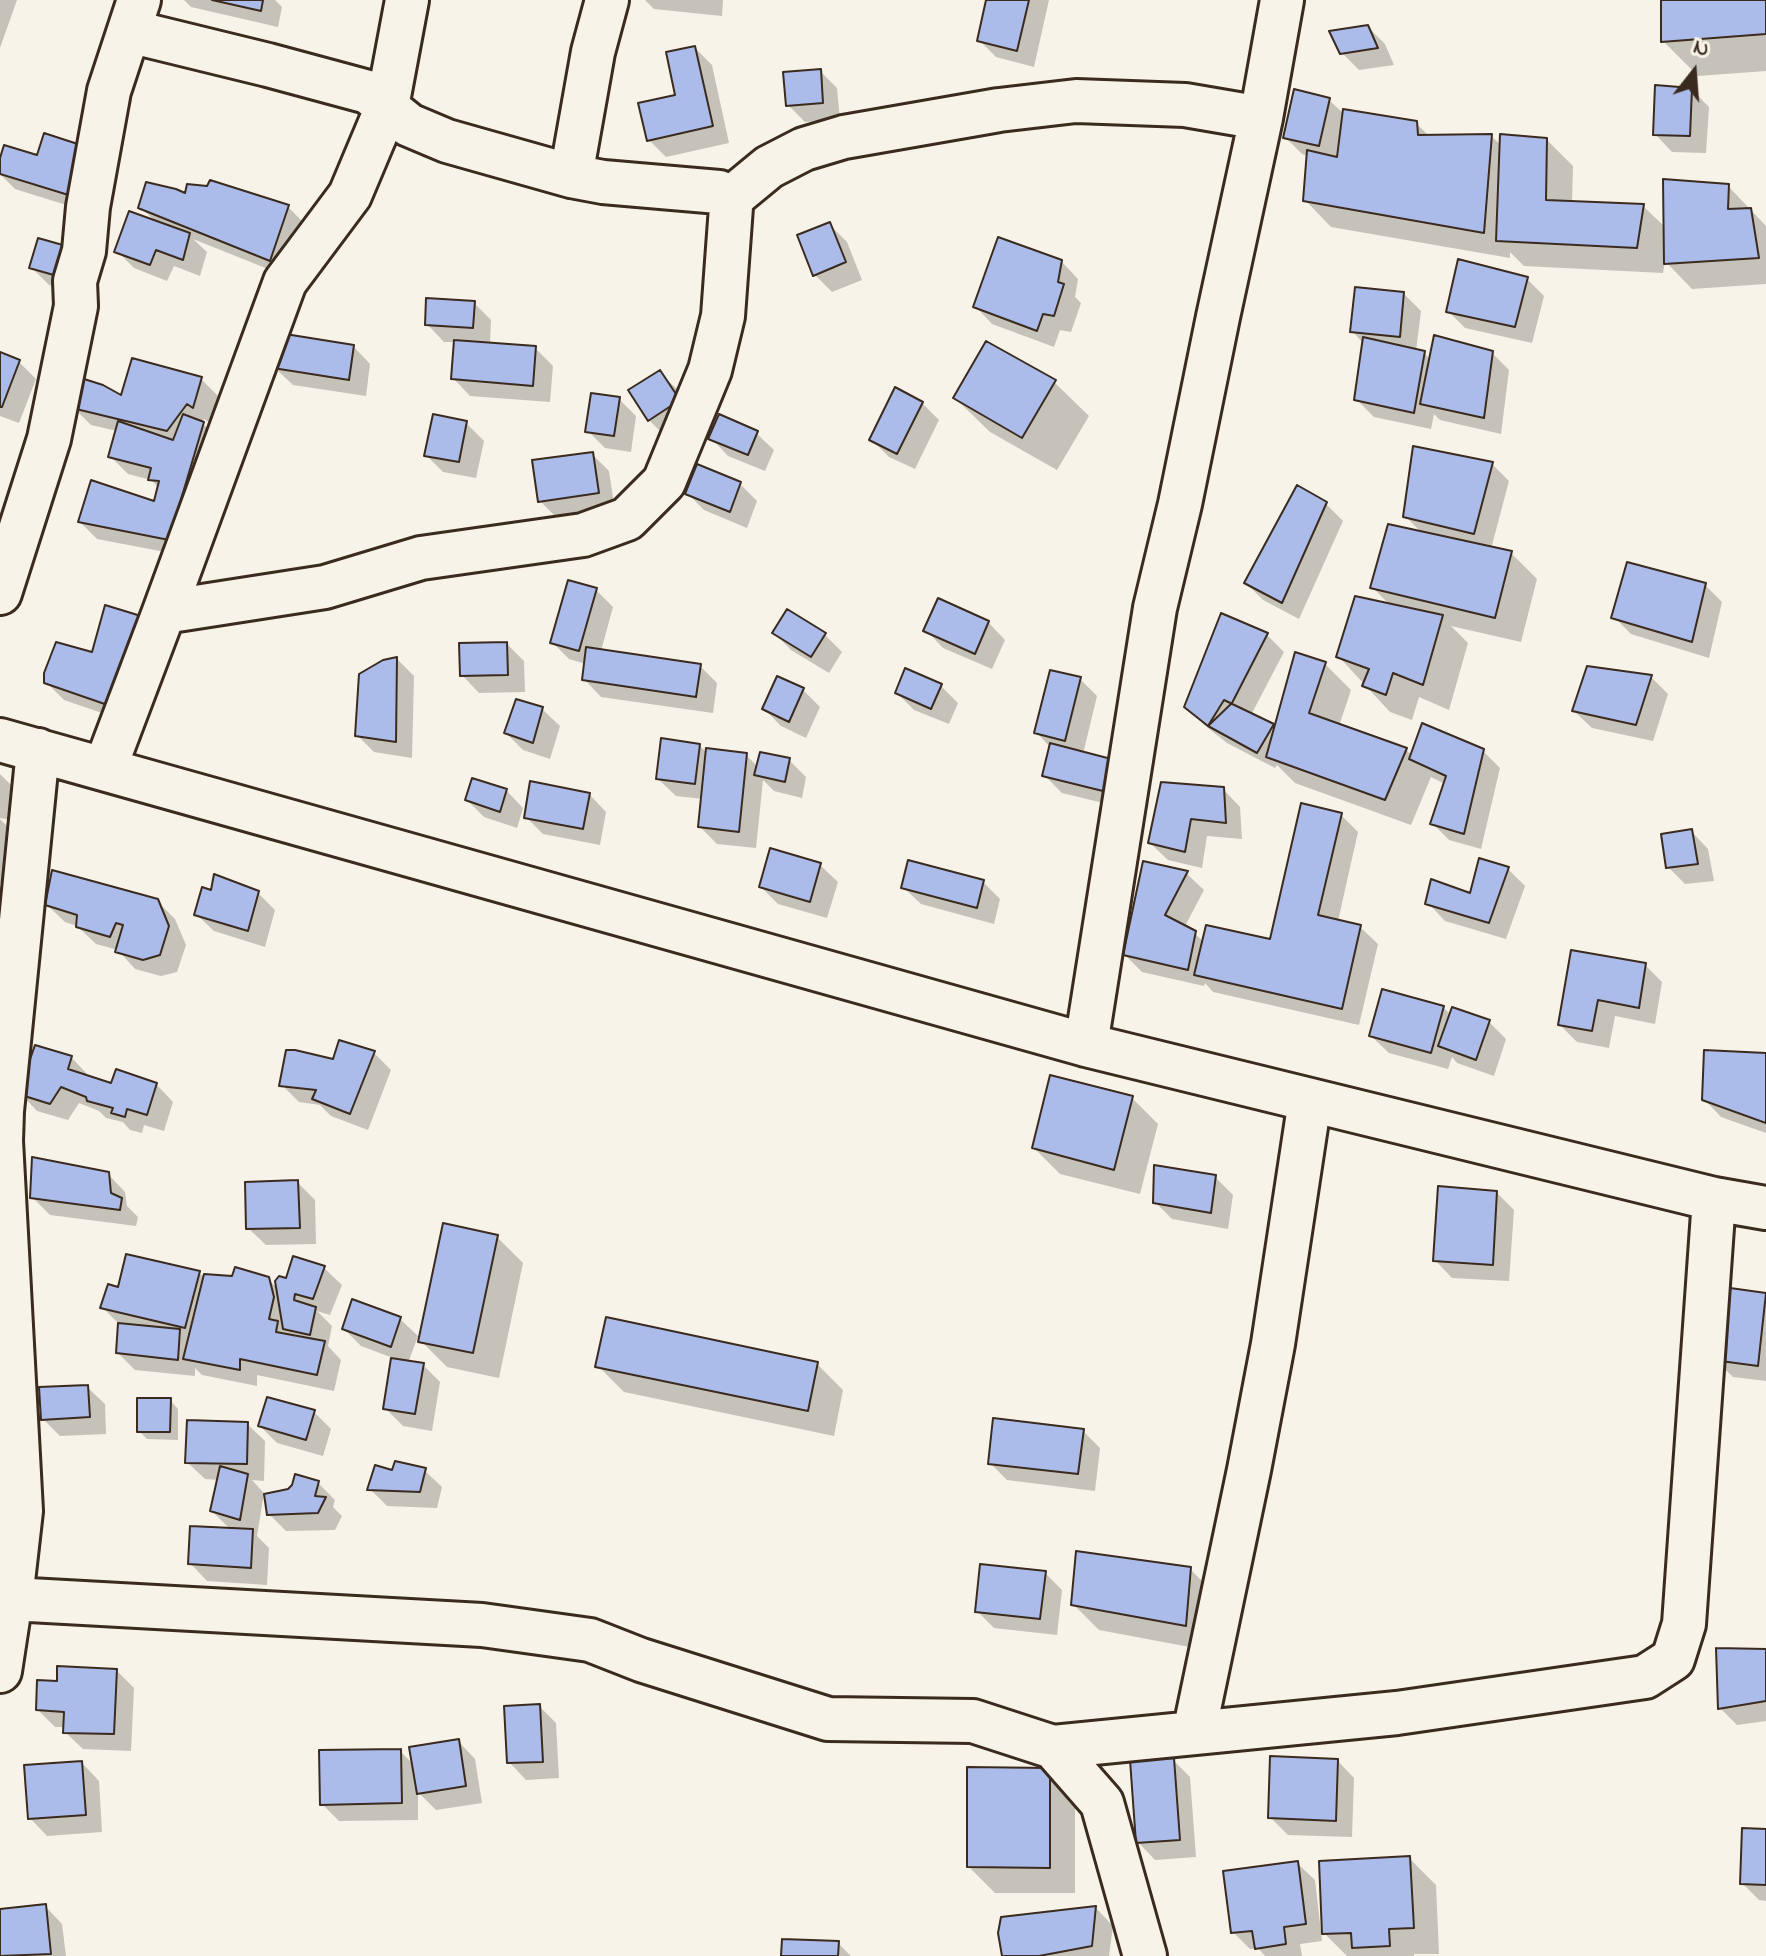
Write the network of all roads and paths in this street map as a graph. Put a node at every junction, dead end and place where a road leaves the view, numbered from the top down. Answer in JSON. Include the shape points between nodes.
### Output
{"nodes":[{"id":1,"x":407,"y":0,"type":"edge"},
{"id":2,"x":607,"y":0,"type":"edge"},
{"id":3,"x":1282,"y":0,"type":"edge"},
{"id":4,"x":134,"y":15,"type":"edge"},
{"id":5,"x":387,"y":107,"type":"junction"},
{"id":6,"x":1261,"y":118,"type":"junction"},
{"id":7,"x":571,"y":176,"type":"junction"},
{"id":8,"x":729,"y":200,"type":"junction"},
{"id":9,"x":0,"y":593,"type":"edge"},
{"id":10,"x":164,"y":612,"type":"junction"},
{"id":11,"x":19,"y":745,"type":"edge"},
{"id":12,"x":105,"y":768,"type":"junction"},
{"id":13,"x":1086,"y":1045,"type":"junction"},
{"id":14,"x":1310,"y":1100,"type":"junction"},
{"id":15,"x":1714,"y":1199,"type":"junction"},
{"id":16,"x":1766,"y":1208,"type":"edge"},
{"id":17,"x":10,"y":1511,"type":"edge"},
{"id":18,"x":11,"y":1599,"type":"junction"},
{"id":19,"x":0,"y":1671,"type":"edge"},
{"id":20,"x":1194,"y":1733,"type":"junction"},
{"id":21,"x":1053,"y":1747,"type":"junction"},
{"id":22,"x":1145,"y":1956,"type":"edge"}],
"edges":[{"from":1,"to":5,"type":"street"},
{"from":2,"to":7,"type":"street"},
{"from":3,"to":6,"type":"street"},
{"from":4,"to":5,"type":"street","via":[[268,65],[368,92]]},
{"from":4,"to":9,"type":"street","via":[[109,91],[75,281],[76,306],[49,439]]},
{"from":5,"to":7,"type":"street","via":[[409,125],[447,141]]},
{"from":5,"to":10,"type":"street","via":[[350,195],[285,282]]},
{"from":6,"to":8,"type":"street","via":[[1185,105],[1123,102],[1076,101],[999,110],[804,149],[769,167]]},
{"from":6,"to":13,"type":"street","via":[[1155,608]]},
{"from":7,"to":8,"type":"street","via":[[719,192]]},
{"from":8,"to":10,"type":"street","via":[[723,316],[710,370],[664,482],[627,519],[583,535],[421,558],[325,587]]},
{"from":10,"to":12,"type":"street"},
{"from":11,"to":12,"type":"street"},
{"from":11,"to":17,"type":"street","via":[[1,1141]]},
{"from":12,"to":13,"type":"street"},
{"from":13,"to":14,"type":"street"},
{"from":14,"to":15,"type":"street"},
{"from":14,"to":20,"type":"street","via":[[1273,1344]]},
{"from":15,"to":16,"type":"street"},
{"from":15,"to":20,"type":"street","via":[[1684,1624],[1673,1659],[1645,1677],[1397,1713]]},
{"from":17,"to":18,"type":"street"},
{"from":18,"to":19,"type":"street"},
{"from":18,"to":21,"type":"street","via":[[513,1629],[590,1640],[828,1719],[973,1721]]},
{"from":20,"to":21,"type":"street"},
{"from":21,"to":22,"type":"street","via":[[1102,1803]]}]}
